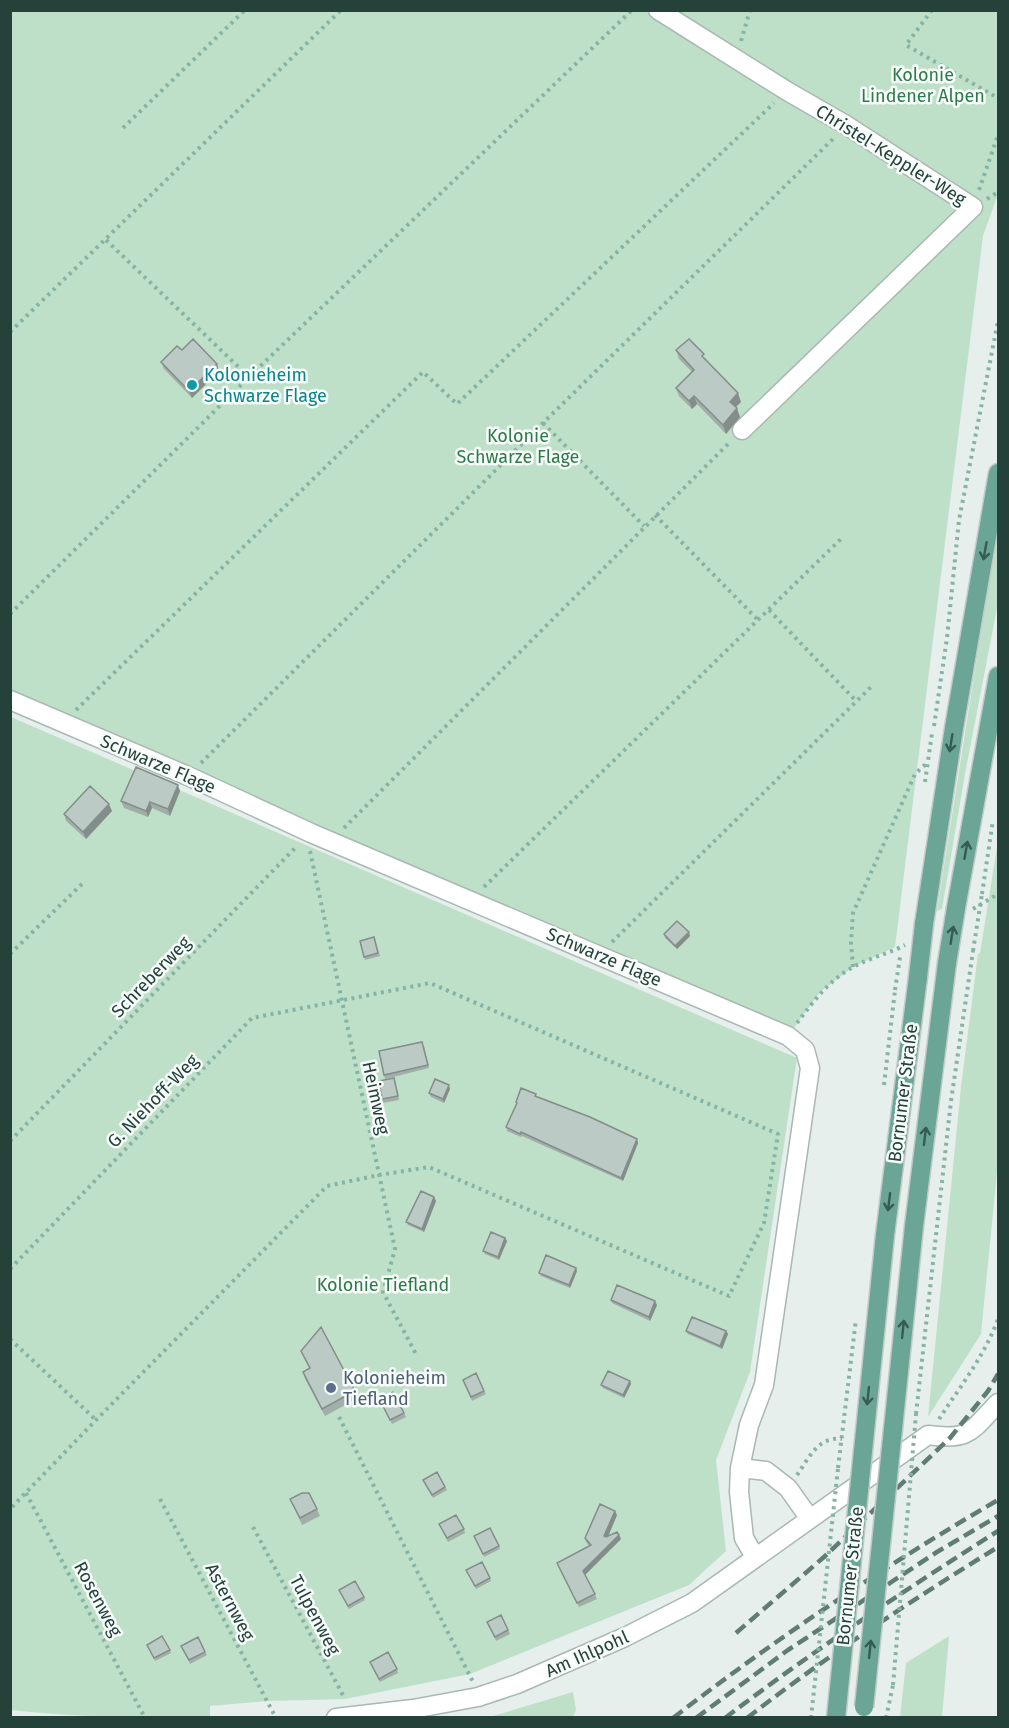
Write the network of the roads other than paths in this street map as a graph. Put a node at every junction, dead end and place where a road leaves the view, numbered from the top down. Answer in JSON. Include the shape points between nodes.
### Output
{"nodes":[{"id":1,"x":658,"y":10,"type":"edge"},
{"id":2,"x":742,"y":430,"type":"road end"},
{"id":3,"x":999,"y":473,"type":"edge"},
{"id":4,"x":999,"y":676,"type":"edge"},
{"id":5,"x":10,"y":700,"type":"edge"},
{"id":6,"x":999,"y":1403,"type":"edge"},
{"id":7,"x":740,"y":1468,"type":"junction"},
{"id":8,"x":810,"y":1519,"type":"junction"},
{"id":9,"x":755,"y":1557,"type":"junction"},
{"id":10,"x":863,"y":1712,"type":"edge"},
{"id":11,"x":344,"y":1717,"type":"edge"},
{"id":12,"x":836,"y":1718,"type":"edge"}],
"edges":[{"from":1,"to":2,"type":"lane","name":"Christel-Keppler-Weg","via":[[973,207]]},
{"from":3,"to":12,"type":"main road","name":"Bornumer Straße","one_way":true,"bridge":true,"via":[[924,924],[885,1235]]},
{"from":10,"to":4,"type":"main road","name":"Bornumer Straße","one_way":true,"bridge":true,"via":[[914,1226],[947,963]]},
{"from":5,"to":7,"type":"lane","name":"Schwarze Flage","via":[[788,1036],[805,1050],[810,1068],[764,1385],[749,1425]]},
{"from":6,"to":8,"type":"lane","name":"Am Ihlpohl","via":[[969,1433],[950,1438],[928,1435]]},
{"from":7,"to":8,"type":"lane","via":[[766,1471],[788,1488]]},
{"from":7,"to":9,"type":"lane","name":"Schwarze Flage","via":[[744,1538]]},
{"from":8,"to":9,"type":"lane","name":"Am Ihlpohl"},
{"from":9,"to":11,"type":"lane","name":"Am Ihlpohl","via":[[692,1603],[664,1618],[517,1684],[413,1709]]}]}
